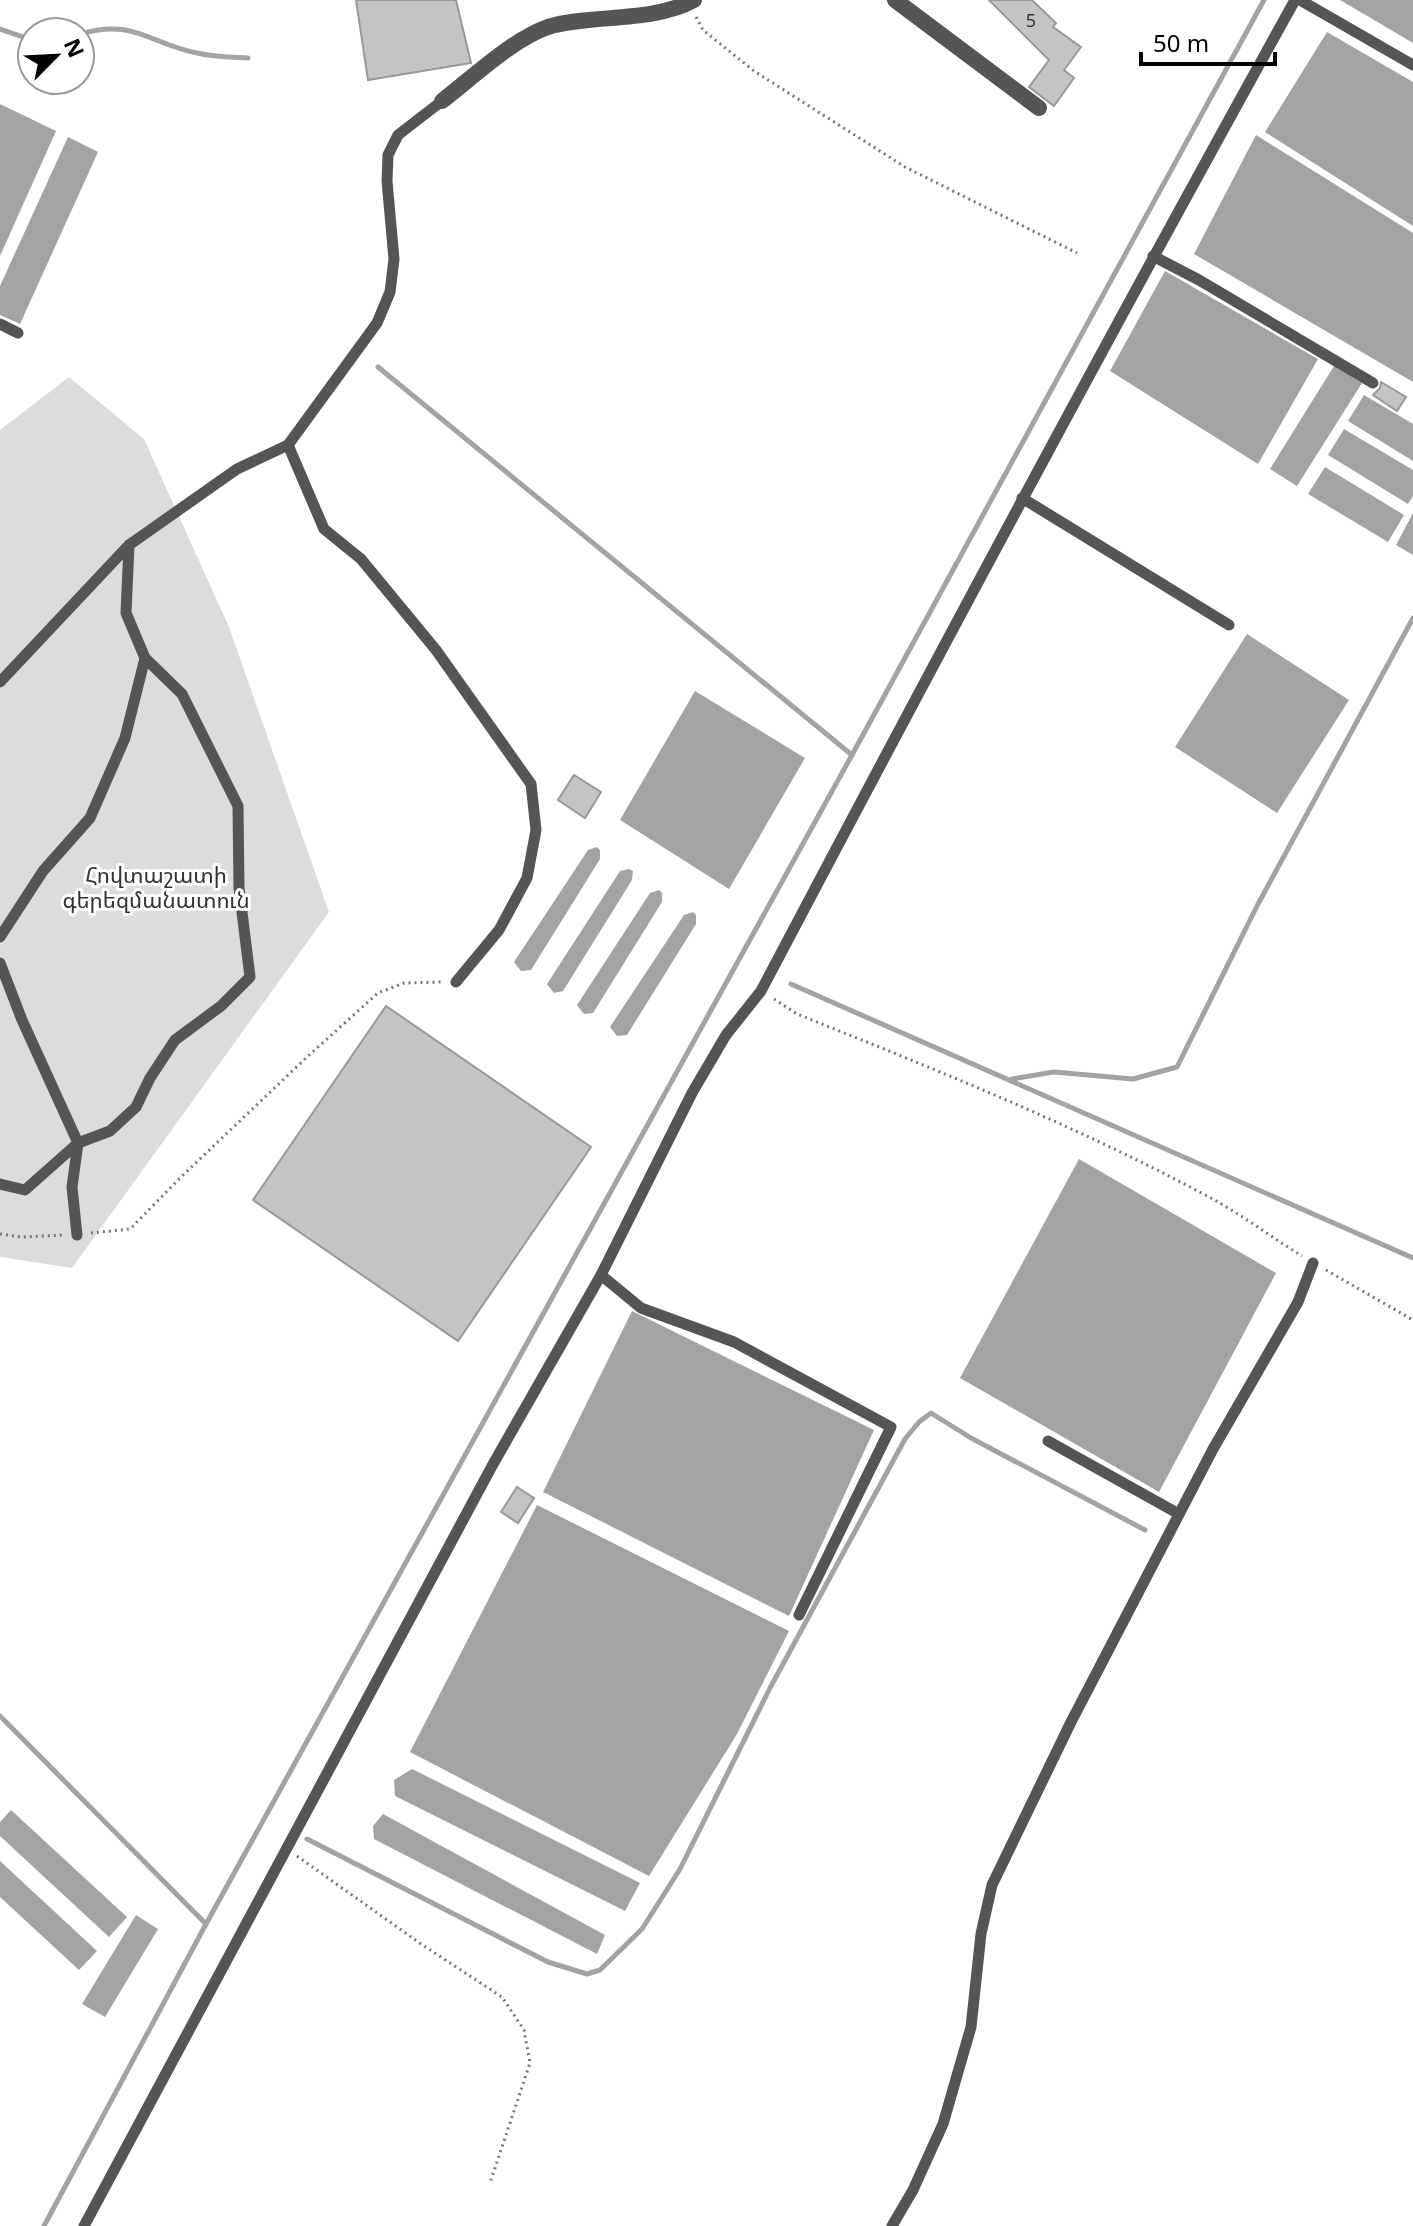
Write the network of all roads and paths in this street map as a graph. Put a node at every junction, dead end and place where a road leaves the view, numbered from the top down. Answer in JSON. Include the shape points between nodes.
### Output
{"nodes":[{"id":1,"x":895,"y":0,"type":"edge"},
{"id":2,"x":1298,"y":0,"type":"edge"},
{"id":3,"x":691,"y":2,"type":"edge"},
{"id":4,"x":1413,"y":65,"type":"edge"},
{"id":5,"x":442,"y":101,"type":"joint"},
{"id":6,"x":1039,"y":108,"type":"dead end"},
{"id":7,"x":1077,"y":253,"type":"dead end"},
{"id":8,"x":1153,"y":256,"type":"junction"},
{"id":9,"x":0,"y":324,"type":"edge"},
{"id":10,"x":18,"y":333,"type":"dead end"},
{"id":11,"x":1373,"y":383,"type":"dead end"},
{"id":12,"x":288,"y":445,"type":"junction"},
{"id":13,"x":1022,"y":498,"type":"junction"},
{"id":14,"x":129,"y":545,"type":"junction"},
{"id":15,"x":1229,"y":625,"type":"dead end"},
{"id":16,"x":145,"y":658,"type":"junction"},
{"id":17,"x":0,"y":682,"type":"edge"},
{"id":18,"x":0,"y":937,"type":"edge"},
{"id":19,"x":0,"y":963,"type":"edge"},
{"id":20,"x":456,"y":982,"type":"joint"},
{"id":21,"x":761,"y":991,"type":"junction"},
{"id":22,"x":78,"y":1143,"type":"junction"},
{"id":23,"x":0,"y":1184,"type":"edge"},
{"id":24,"x":0,"y":1234,"type":"edge"},
{"id":25,"x":77,"y":1235,"type":"junction"},
{"id":26,"x":1313,"y":1263,"type":"junction"},
{"id":27,"x":601,"y":1275,"type":"junction"},
{"id":28,"x":1413,"y":1320,"type":"edge"},
{"id":29,"x":1048,"y":1441,"type":"dead end"},
{"id":30,"x":1179,"y":1514,"type":"junction"},
{"id":31,"x":799,"y":1615,"type":"dead end"},
{"id":32,"x":287,"y":1849,"type":"junction"},
{"id":33,"x":490,"y":2183,"type":"dead end"},
{"id":34,"x":84,"y":2226,"type":"edge"},
{"id":35,"x":892,"y":2226,"type":"edge"}],
"edges":[{"from":1,"to":6,"type":"street"},
{"from":2,"to":4,"type":"lane"},
{"from":2,"to":8,"type":"lane"},
{"from":3,"to":5,"type":"street","via":[[624,18],[549,27],[522,39]]},
{"from":3,"to":7,"type":"path","via":[[703,30],[754,71],[905,167]]},
{"from":5,"to":12,"type":"lane","via":[[398,135],[388,155],[394,259],[390,292],[377,323]]},
{"from":8,"to":11,"type":"lane"},
{"from":8,"to":13,"type":"lane"},
{"from":9,"to":10,"type":"lane"},
{"from":12,"to":14,"type":"lane","via":[[237,469]]},
{"from":12,"to":20,"type":"lane","via":[[324,529],[361,559],[436,650],[531,784],[536,830],[527,878],[499,930]]},
{"from":13,"to":15,"type":"lane"},
{"from":13,"to":21,"type":"lane"},
{"from":14,"to":16,"type":"lane","via":[[126,613]]},
{"from":14,"to":17,"type":"lane"},
{"from":16,"to":18,"type":"lane","via":[[125,738],[90,818],[43,871]]},
{"from":16,"to":22,"type":"lane","via":[[182,694],[238,806],[239,888],[250,977],[175,1040],[136,1107],[110,1131]]},
{"from":19,"to":22,"type":"lane"},
{"from":20,"to":25,"type":"path","via":[[404,983],[378,993],[130,1229]]},
{"from":21,"to":26,"type":"path","via":[[797,1014],[1113,1149],[1212,1199]]},
{"from":21,"to":27,"type":"lane","via":[[726,1035],[692,1093]]},
{"from":22,"to":23,"type":"lane","via":[[25,1190]]},
{"from":22,"to":25,"type":"lane","via":[[72,1187]]},
{"from":24,"to":25,"type":"path"},
{"from":26,"to":28,"type":"path"},
{"from":26,"to":30,"type":"lane","via":[[1298,1302]]},
{"from":27,"to":31,"type":"lane","via":[[641,1308],[734,1342],[891,1427]]},
{"from":27,"to":32,"type":"lane"},
{"from":29,"to":30,"type":"lane"},
{"from":30,"to":35,"type":"lane","via":[[992,1885],[971,2027],[943,2124]]},
{"from":32,"to":33,"type":"path","via":[[502,1997],[524,2030],[530,2063]]},
{"from":32,"to":34,"type":"lane"}]}
